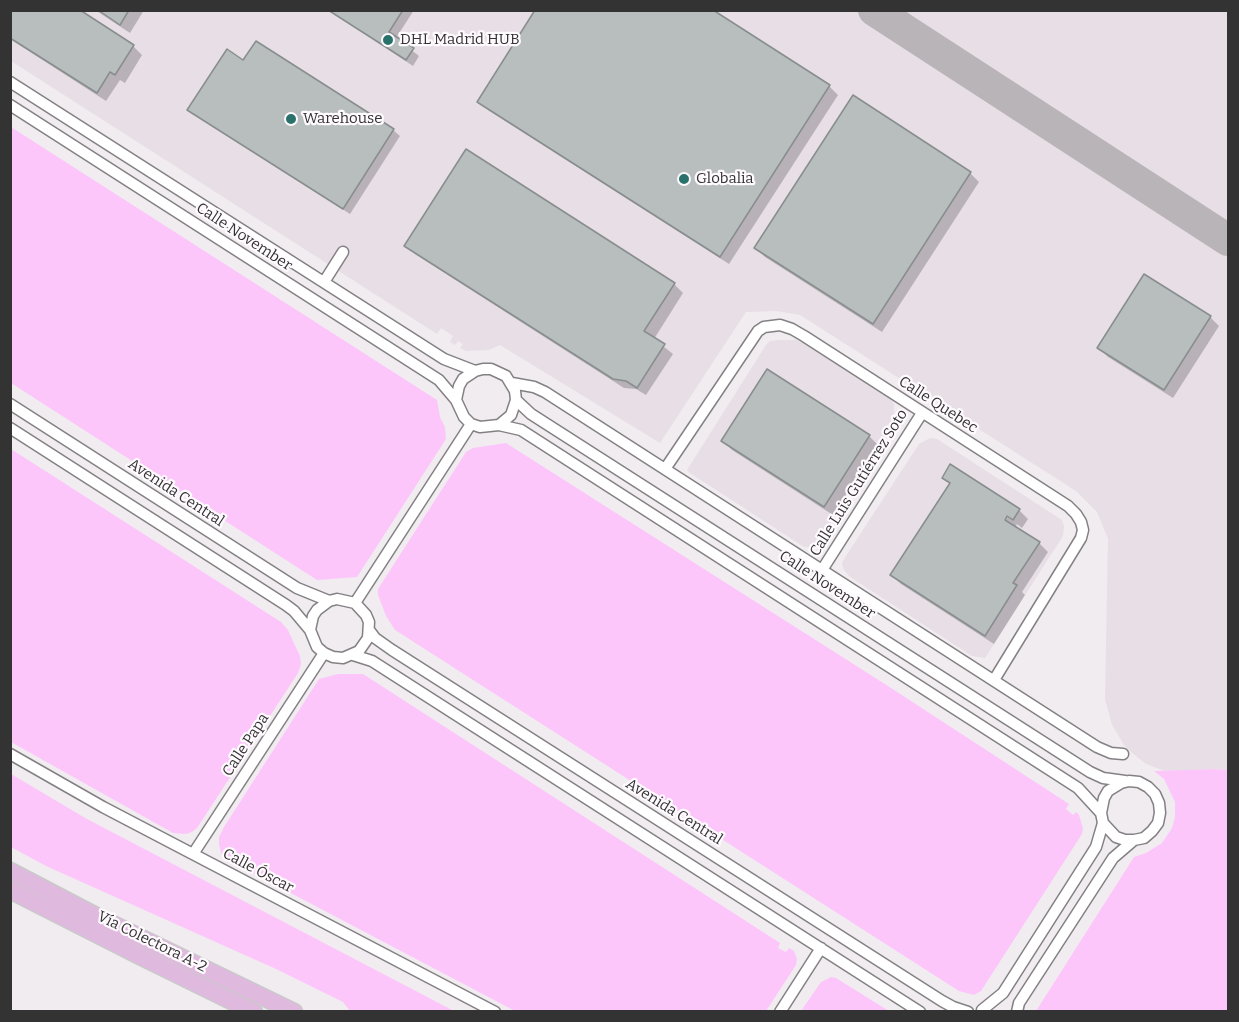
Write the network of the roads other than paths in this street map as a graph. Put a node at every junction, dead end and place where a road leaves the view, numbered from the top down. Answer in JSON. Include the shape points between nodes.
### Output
{"nodes":[{"id":1,"x":10,"y":82,"type":"edge"},
{"id":2,"x":10,"y":105,"type":"edge"},
{"id":3,"x":343,"y":252,"type":"dead end"},
{"id":4,"x":324,"y":282,"type":"junction"},
{"id":5,"x":475,"y":370,"type":"junction"},
{"id":6,"x":512,"y":383,"type":"junction"},
{"id":7,"x":456,"y":400,"type":"junction"},
{"id":8,"x":516,"y":400,"type":"junction"},
{"id":9,"x":10,"y":404,"type":"edge"},
{"id":10,"x":922,"y":413,"type":"junction"},
{"id":11,"x":471,"y":423,"type":"junction"},
{"id":12,"x":499,"y":425,"type":"junction"},
{"id":13,"x":10,"y":428,"type":"edge"},
{"id":14,"x":665,"y":469,"type":"junction"},
{"id":15,"x":822,"y":570,"type":"junction"},
{"id":16,"x":328,"y":601,"type":"junction"},
{"id":17,"x":355,"y":603,"type":"junction"},
{"id":18,"x":310,"y":630,"type":"junction"},
{"id":19,"x":369,"y":630,"type":"junction"},
{"id":20,"x":324,"y":653,"type":"junction"},
{"id":21,"x":353,"y":655,"type":"junction"},
{"id":22,"x":994,"y":680,"type":"junction"},
{"id":23,"x":10,"y":754,"type":"edge"},
{"id":24,"x":1123,"y":754,"type":"dead end"},
{"id":25,"x":1129,"y":781,"type":"junction"},
{"id":26,"x":1102,"y":818,"type":"junction"},
{"id":27,"x":1134,"y":840,"type":"junction"},
{"id":28,"x":193,"y":854,"type":"junction"},
{"id":29,"x":10,"y":871,"type":"edge"},
{"id":30,"x":10,"y":890,"type":"edge"},
{"id":31,"x":821,"y":948,"type":"junction"},
{"id":32,"x":254,"y":1011,"type":"edge"},
{"id":33,"x":294,"y":1011,"type":"edge"},
{"id":34,"x":495,"y":1011,"type":"edge"},
{"id":35,"x":780,"y":1011,"type":"edge"},
{"id":36,"x":920,"y":1011,"type":"edge"},
{"id":37,"x":968,"y":1011,"type":"edge"},
{"id":38,"x":984,"y":1011,"type":"edge"},
{"id":39,"x":1017,"y":1011,"type":"edge"}],
"edges":[{"from":1,"to":4,"type":"street","name":"Calle November"},
{"from":2,"to":7,"type":"street","name":"Calle November","via":[[433,376]]},
{"from":3,"to":4,"type":"street"},
{"from":4,"to":5,"type":"street","name":"Calle November","via":[[450,363]]},
{"from":5,"to":6,"type":"street","via":[[499,371]]},
{"from":5,"to":7,"type":"street","via":[[463,379]]},
{"from":6,"to":8,"type":"street"},
{"from":6,"to":14,"type":"street","name":"Calle November","via":[[545,392]]},
{"from":7,"to":11,"type":"street"},
{"from":8,"to":12,"type":"street","via":[[511,415]]},
{"from":8,"to":25,"type":"street","name":"Calle November","via":[[531,414],[1090,771],[1103,778]]},
{"from":9,"to":16,"type":"street","name":"Avenida Central","via":[[297,588]]},
{"from":10,"to":14,"type":"street","name":"Calle Quebec","via":[[792,329],[773,325],[758,331]]},
{"from":10,"to":15,"type":"street","name":"Calle Luis Gutiérrez Soto"},
{"from":10,"to":22,"type":"street","name":"Calle Quebec","via":[[1068,506],[1081,522],[1081,538]]},
{"from":11,"to":12,"type":"street","via":[[490,428]]},
{"from":11,"to":17,"type":"street"},
{"from":12,"to":26,"type":"street","via":[[520,430],[1078,788]]},
{"from":13,"to":18,"type":"street","via":[[286,605]]},
{"from":14,"to":15,"type":"street","name":"Calle November"},
{"from":15,"to":22,"type":"street","name":"Calle November"},
{"from":16,"to":17,"type":"street"},
{"from":16,"to":18,"type":"street","via":[[317,610]]},
{"from":17,"to":19,"type":"street","via":[[366,615]]},
{"from":18,"to":20,"type":"street"},
{"from":19,"to":21,"type":"street","via":[[364,645]]},
{"from":19,"to":37,"type":"street","name":"Avenida Central","via":[[382,644],[942,1001]]},
{"from":20,"to":21,"type":"street","via":[[343,658]]},
{"from":20,"to":28,"type":"street","name":"Calle Papa"},
{"from":21,"to":31,"type":"street","via":[[372,661]]},
{"from":22,"to":24,"type":"street","name":"Calle November","via":[[1097,747]]},
{"from":23,"to":28,"type":"street","name":"Calle Óscar"},
{"from":25,"to":26,"type":"street","via":[[1108,791]]},
{"from":25,"to":27,"type":"street","via":[[1148,787],[1160,803],[1158,823],[1144,837]]},
{"from":26,"to":27,"type":"street","via":[[1116,837]]},
{"from":26,"to":38,"type":"street","via":[[1096,848],[1003,993]]},
{"from":27,"to":39,"type":"street","via":[[1113,858]]},
{"from":28,"to":34,"type":"street","name":"Calle Óscar"},
{"from":29,"to":33,"type":"main road","name":"Vía Colectora A-2"},
{"from":30,"to":32,"type":"main road","name":"Vía Colectora A-2"},
{"from":31,"to":35,"type":"street"},
{"from":31,"to":36,"type":"street"}]}
